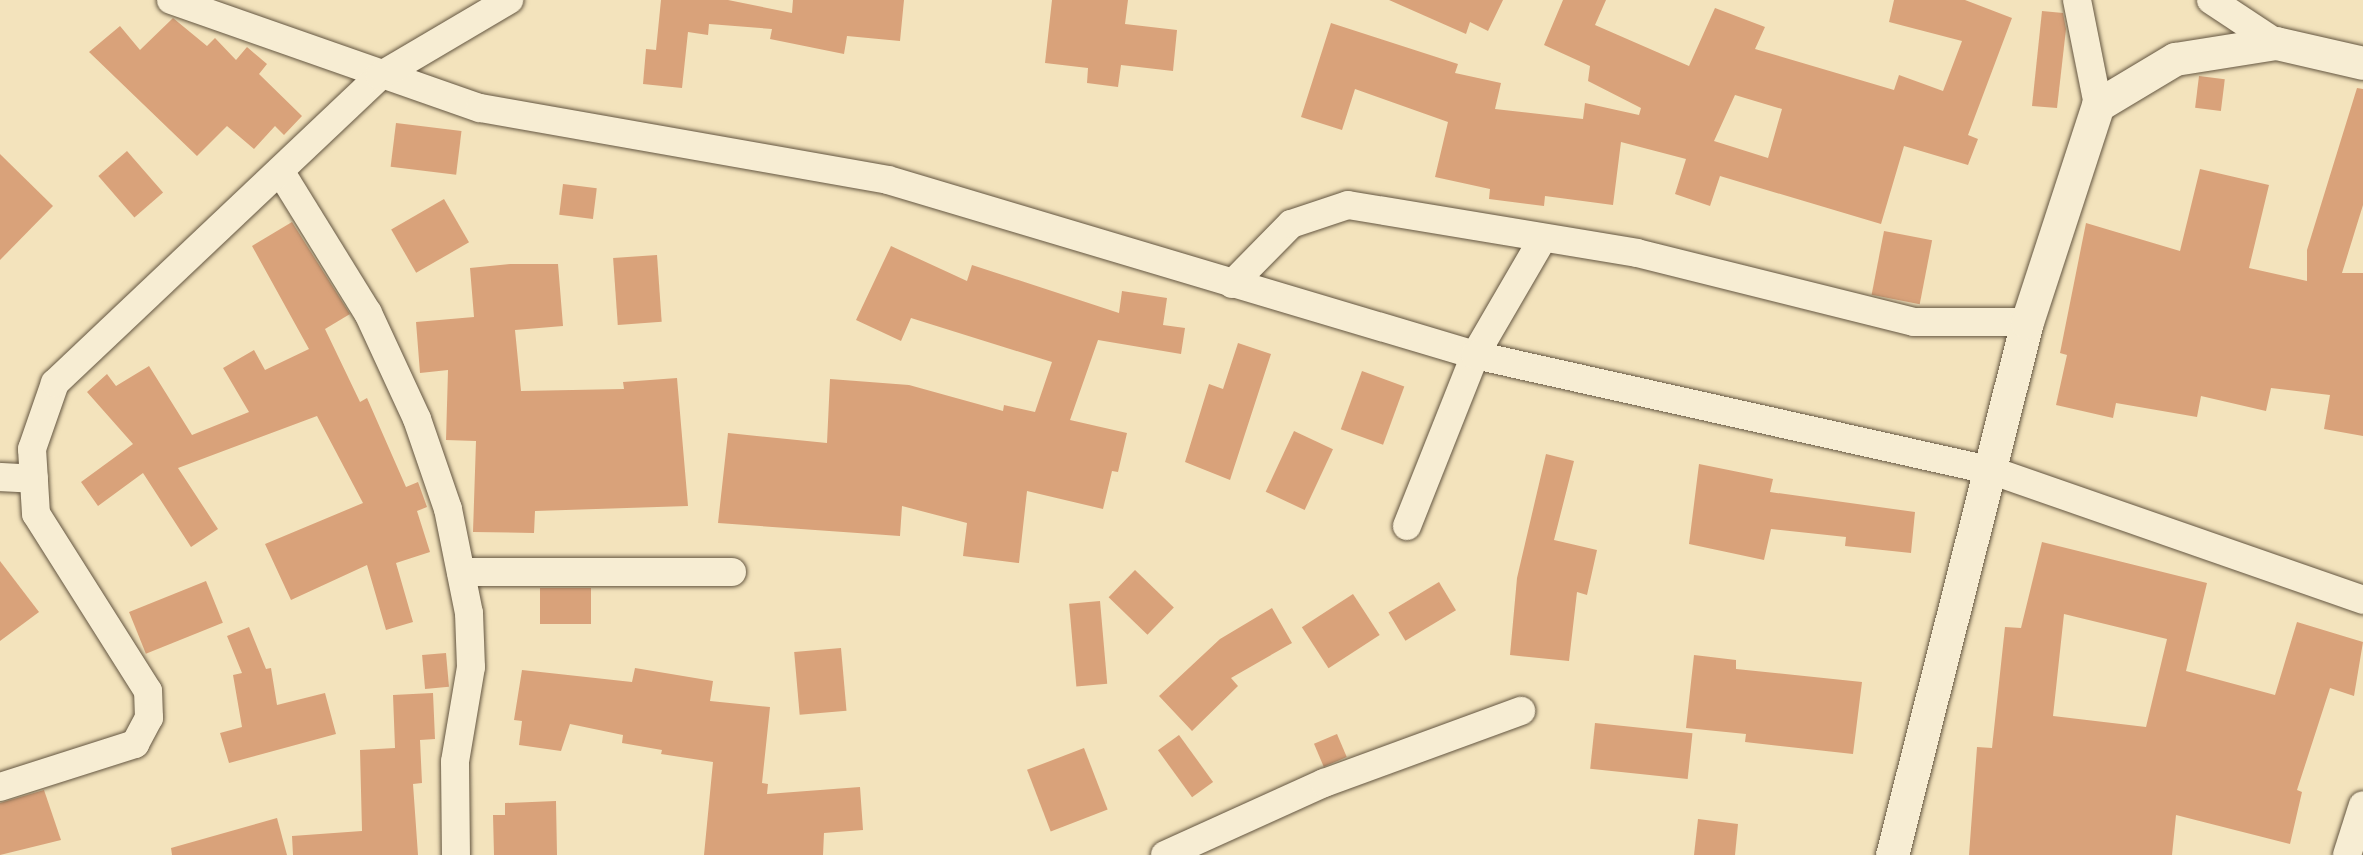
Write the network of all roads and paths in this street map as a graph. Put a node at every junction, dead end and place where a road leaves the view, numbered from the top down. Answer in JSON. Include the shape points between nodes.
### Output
{"nodes":[{"id":1,"x":171,"y":0,"type":"edge"},
{"id":2,"x":508,"y":0,"type":"edge"},
{"id":3,"x":2077,"y":0,"type":"edge"},
{"id":4,"x":2211,"y":0,"type":"edge"},
{"id":5,"x":2276,"y":43,"type":"junction"},
{"id":6,"x":2363,"y":63,"type":"edge"},
{"id":7,"x":380,"y":76,"type":"junction"},
{"id":8,"x":2098,"y":105,"type":"junction"},
{"id":9,"x":282,"y":174,"type":"junction"},
{"id":10,"x":1544,"y":238,"type":"junction"},
{"id":11,"x":1232,"y":284,"type":"junction"},
{"id":12,"x":2027,"y":322,"type":"junction"},
{"id":13,"x":1475,"y":355,"type":"junction"},
{"id":14,"x":1993,"y":471,"type":"junction"},
{"id":15,"x":0,"y":477,"type":"edge"},
{"id":16,"x":34,"y":479,"type":"junction"},
{"id":17,"x":1407,"y":526,"type":"dead end"},
{"id":18,"x":461,"y":572,"type":"junction"},
{"id":19,"x":732,"y":572,"type":"dead end"},
{"id":20,"x":2363,"y":600,"type":"edge"},
{"id":21,"x":1521,"y":711,"type":"dead end"},
{"id":22,"x":0,"y":787,"type":"edge"},
{"id":23,"x":2363,"y":805,"type":"edge"},
{"id":24,"x":456,"y":855,"type":"edge"},
{"id":25,"x":1165,"y":855,"type":"edge"},
{"id":26,"x":1892,"y":855,"type":"edge"},
{"id":27,"x":2347,"y":855,"type":"edge"}],
"edges":[{"from":1,"to":7,"type":"street","via":[[282,36]]},
{"from":2,"to":7,"type":"street"},
{"from":3,"to":8,"type":"street"},
{"from":4,"to":5,"type":"street"},
{"from":5,"to":6,"type":"street"},
{"from":5,"to":8,"type":"street","via":[[2175,59]]},
{"from":7,"to":9,"type":"street"},
{"from":7,"to":11,"type":"street","via":[[480,108],[888,180]]},
{"from":8,"to":12,"type":"street"},
{"from":9,"to":16,"type":"street","via":[[55,383],[32,449]]},
{"from":9,"to":18,"type":"street","via":[[368,313],[417,419],[448,509]]},
{"from":10,"to":11,"type":"street","via":[[1348,206],[1291,224]]},
{"from":10,"to":12,"type":"street","via":[[1738,275],[1802,297],[1914,322]]},
{"from":10,"to":13,"type":"street"},
{"from":11,"to":13,"type":"street"},
{"from":12,"to":14,"type":"street"},
{"from":13,"to":14,"type":"street"},
{"from":13,"to":17,"type":"street"},
{"from":14,"to":20,"type":"street"},
{"from":14,"to":26,"type":"street"},
{"from":15,"to":16,"type":"street"},
{"from":16,"to":22,"type":"street","via":[[36,514],[148,692],[149,718],[135,744]]},
{"from":18,"to":19,"type":"street"},
{"from":18,"to":24,"type":"street","via":[[471,667],[455,762]]},
{"from":21,"to":25,"type":"street","via":[[1324,783]]},
{"from":23,"to":27,"type":"street"}]}
